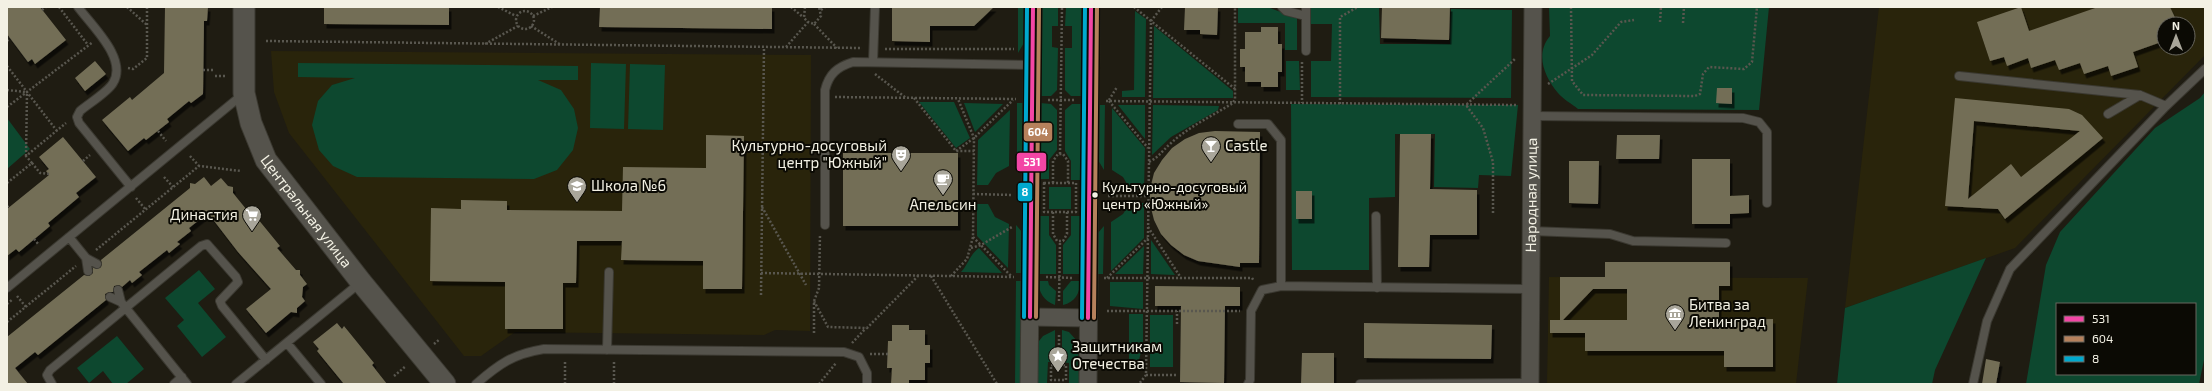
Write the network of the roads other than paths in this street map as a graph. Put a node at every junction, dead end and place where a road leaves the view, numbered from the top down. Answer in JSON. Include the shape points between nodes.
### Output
{"nodes":[{"id":1,"x":78,"y":7,"type":"edge"},
{"id":2,"x":244,"y":7,"type":"edge"},
{"id":3,"x":875,"y":7,"type":"edge"},
{"id":4,"x":1033,"y":7,"type":"edge"},
{"id":5,"x":1091,"y":7,"type":"edge"},
{"id":6,"x":1282,"y":7,"type":"edge"},
{"id":7,"x":1306,"y":7,"type":"edge"},
{"id":8,"x":1533,"y":7,"type":"edge"},
{"id":9,"x":1306,"y":16,"type":"junction"},
{"id":10,"x":1306,"y":51,"type":"road end"},
{"id":11,"x":873,"y":62,"type":"junction"},
{"id":12,"x":1032,"y":65,"type":"junction"},
{"id":13,"x":2205,"y":69,"type":"edge"},
{"id":14,"x":1959,"y":76,"type":"dead end"},
{"id":15,"x":244,"y":94,"type":"junction"},
{"id":16,"x":2140,"y":95,"type":"junction"},
{"id":17,"x":2166,"y":106,"type":"junction"},
{"id":18,"x":2108,"y":114,"type":"dead end"},
{"id":19,"x":1532,"y":116,"type":"junction"},
{"id":20,"x":1238,"y":124,"type":"dead end"},
{"id":21,"x":131,"y":187,"type":"junction"},
{"id":22,"x":1767,"y":203,"type":"dead end"},
{"id":23,"x":1376,"y":216,"type":"dead end"},
{"id":24,"x":825,"y":225,"type":"road end"},
{"id":25,"x":1531,"y":231,"type":"junction"},
{"id":26,"x":69,"y":237,"type":"junction"},
{"id":27,"x":1726,"y":242,"type":"dead end"},
{"id":28,"x":86,"y":258,"type":"junction"},
{"id":29,"x":97,"y":264,"type":"dead end"},
{"id":30,"x":88,"y":271,"type":"dead end"},
{"id":31,"x":609,"y":272,"type":"dead end"},
{"id":32,"x":361,"y":282,"type":"junction"},
{"id":33,"x":1281,"y":286,"type":"junction"},
{"id":34,"x":7,"y":288,"type":"edge"},
{"id":35,"x":1376,"y":288,"type":"junction"},
{"id":36,"x":1530,"y":289,"type":"junction"},
{"id":37,"x":118,"y":290,"type":"dead end"},
{"id":38,"x":110,"y":297,"type":"dead end"},
{"id":39,"x":124,"y":305,"type":"junction"},
{"id":40,"x":1030,"y":317,"type":"junction"},
{"id":41,"x":1088,"y":318,"type":"junction"},
{"id":42,"x":287,"y":343,"type":"junction"},
{"id":43,"x":611,"y":350,"type":"junction"},
{"id":44,"x":266,"y":360,"type":"junction"},
{"id":45,"x":182,"y":377,"type":"junction"},
{"id":46,"x":52,"y":384,"type":"edge"},
{"id":47,"x":174,"y":384,"type":"edge"},
{"id":48,"x":187,"y":384,"type":"edge"},
{"id":49,"x":236,"y":384,"type":"edge"},
{"id":50,"x":321,"y":384,"type":"edge"},
{"id":51,"x":445,"y":384,"type":"edge"},
{"id":52,"x":476,"y":384,"type":"edge"},
{"id":53,"x":866,"y":384,"type":"edge"},
{"id":54,"x":1029,"y":384,"type":"edge"},
{"id":55,"x":1088,"y":384,"type":"edge"},
{"id":56,"x":1248,"y":384,"type":"edge"},
{"id":57,"x":1360,"y":384,"type":"edge"},
{"id":58,"x":1441,"y":384,"type":"edge"},
{"id":59,"x":1530,"y":384,"type":"edge"},
{"id":60,"x":1973,"y":384,"type":"edge"}],
"edges":[{"from":1,"to":21,"type":"lane","via":[[114,54],[118,68],[113,84],[80,111],[77,117],[79,123]]},
{"from":2,"to":15,"type":"street","name":"Центральная улица"},
{"from":3,"to":11,"type":"lane"},
{"from":4,"to":12,"type":"street"},
{"from":5,"to":41,"type":"street"},
{"from":6,"to":9,"type":"lane","via":[[1286,11]]},
{"from":7,"to":9,"type":"lane"},
{"from":8,"to":19,"type":"street","name":"Народная улица"},
{"from":9,"to":10,"type":"lane"},
{"from":11,"to":12,"type":"lane"},
{"from":11,"to":24,"type":"lane","via":[[843,65],[834,71],[828,80],[825,97]]},
{"from":12,"to":40,"type":"street"},
{"from":13,"to":17,"type":"lane"},
{"from":14,"to":16,"type":"lane"},
{"from":15,"to":21,"type":"lane"},
{"from":15,"to":32,"type":"street","name":"Центральная улица","via":[[251,123],[266,160]]},
{"from":16,"to":17,"type":"lane"},
{"from":16,"to":18,"type":"lane"},
{"from":17,"to":60,"type":"lane","via":[[2010,269],[1987,320]]},
{"from":19,"to":22,"type":"lane","via":[[1743,118],[1759,122],[1767,132]]},
{"from":19,"to":25,"type":"street","name":"Народная улица"},
{"from":20,"to":33,"type":"lane","via":[[1268,124],[1281,140]]},
{"from":21,"to":26,"type":"lane"},
{"from":23,"to":35,"type":"lane"},
{"from":25,"to":27,"type":"lane","via":[[1610,234],[1632,241]]},
{"from":25,"to":36,"type":"street","name":"Народная улица"},
{"from":26,"to":28,"type":"lane"},
{"from":26,"to":34,"type":"lane"},
{"from":28,"to":29,"type":"lane"},
{"from":28,"to":30,"type":"lane"},
{"from":31,"to":43,"type":"lane"},
{"from":32,"to":42,"type":"lane"},
{"from":32,"to":51,"type":"street","name":"Центральная улица"},
{"from":33,"to":35,"type":"lane"},
{"from":33,"to":56,"type":"lane","via":[[1262,290],[1251,311]]},
{"from":35,"to":36,"type":"lane"},
{"from":36,"to":59,"type":"street","name":"Народная улица"},
{"from":37,"to":39,"type":"lane"},
{"from":38,"to":39,"type":"lane"},
{"from":39,"to":44,"type":"lane","via":[[207,244],[238,282],[220,301],[222,306]]},
{"from":39,"to":45,"type":"lane"},
{"from":39,"to":46,"type":"lane","via":[[50,370],[47,374]]},
{"from":40,"to":41,"type":"street"},
{"from":40,"to":54,"type":"street"},
{"from":41,"to":55,"type":"street"},
{"from":42,"to":44,"type":"lane"},
{"from":42,"to":50,"type":"lane"},
{"from":43,"to":52,"type":"lane","via":[[544,349],[526,352],[509,358]]},
{"from":43,"to":53,"type":"lane","via":[[844,352],[859,357],[866,373]]},
{"from":44,"to":49,"type":"lane"},
{"from":45,"to":47,"type":"lane"},
{"from":45,"to":48,"type":"lane"},
{"from":57,"to":58,"type":"lane"},
{"from":58,"to":59,"type":"lane"}]}
